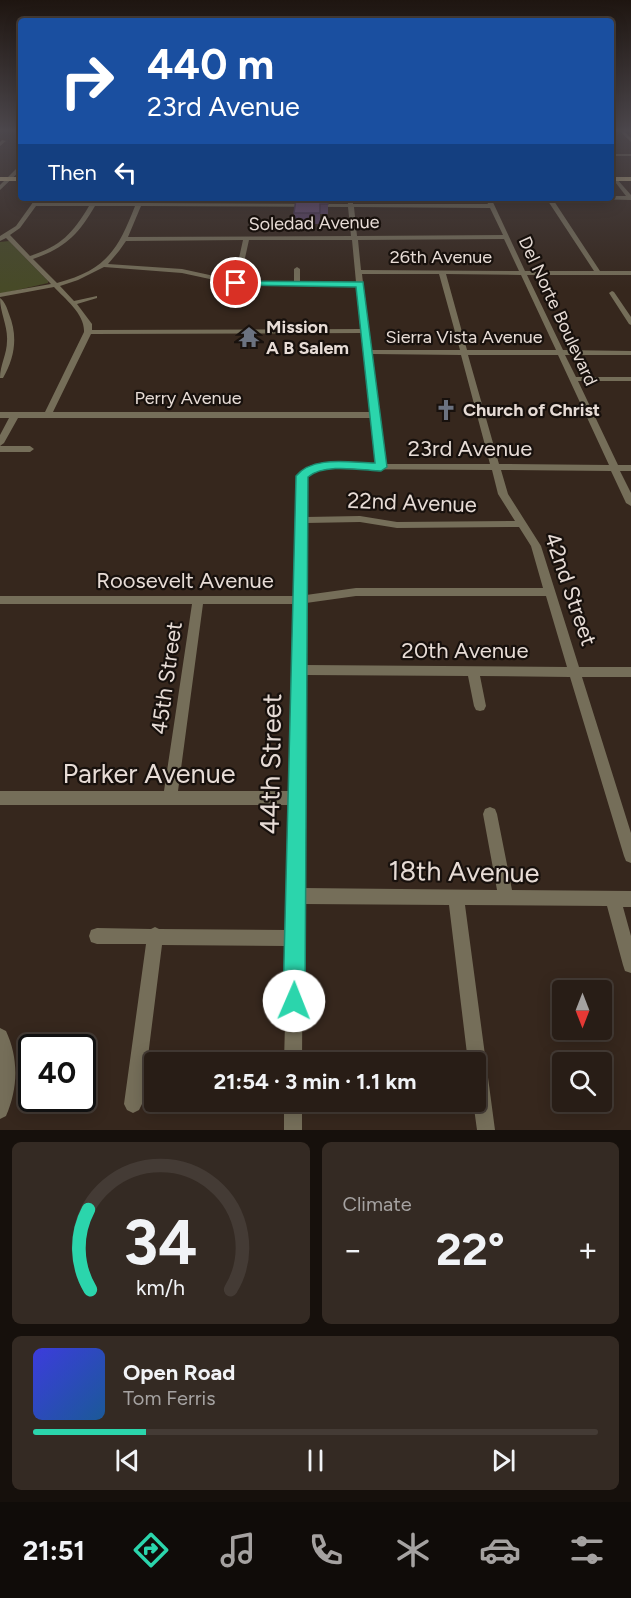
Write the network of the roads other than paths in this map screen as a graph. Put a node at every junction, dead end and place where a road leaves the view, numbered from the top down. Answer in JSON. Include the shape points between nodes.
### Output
{"nodes":[{"id":1,"x":616,"y":184,"type":"edge"},
{"id":2,"x":614,"y":198,"type":"edge"},
{"id":3,"x":630,"y":198,"type":"edge"},
{"id":4,"x":37,"y":201,"type":"edge"},
{"id":5,"x":140,"y":201,"type":"edge"},
{"id":6,"x":551,"y":201,"type":"edge"},
{"id":7,"x":350,"y":202,"type":"edge"},
{"id":8,"x":490,"y":202,"type":"edge"},
{"id":9,"x":35,"y":204,"type":"junction"},
{"id":10,"x":93,"y":204,"type":"junction"},
{"id":11,"x":185,"y":204,"type":"junction"},
{"id":12,"x":249,"y":204,"type":"junction"},
{"id":13,"x":184,"y":212,"type":"dead end"},
{"id":14,"x":244,"y":212,"type":"dead end"},
{"id":15,"x":354,"y":237,"type":"junction"},
{"id":16,"x":506,"y":237,"type":"junction"},
{"id":17,"x":4,"y":238,"type":"edge"},
{"id":18,"x":122,"y":238,"type":"junction"},
{"id":19,"x":246,"y":238,"type":"junction"},
{"id":20,"x":29,"y":258,"type":"junction"},
{"id":21,"x":102,"y":265,"type":"junction"},
{"id":22,"x":297,"y":269,"type":"dead end"},
{"id":23,"x":182,"y":271,"type":"junction"},
{"id":24,"x":358,"y":272,"type":"junction"},
{"id":25,"x":442,"y":272,"type":"junction"},
{"id":26,"x":523,"y":272,"type":"junction"},
{"id":27,"x":598,"y":273,"type":"junction"},
{"id":28,"x":631,"y":273,"type":"edge"},
{"id":29,"x":172,"y":281,"type":"dead end"},
{"id":30,"x":229,"y":282,"type":"junction"},
{"id":31,"x":54,"y":284,"type":"junction"},
{"id":32,"x":297,"y":284,"type":"junction"},
{"id":33,"x":360,"y":284,"type":"junction"},
{"id":34,"x":612,"y":293,"type":"dead end"},
{"id":35,"x":0,"y":295,"type":"edge"},
{"id":36,"x":95,"y":297,"type":"dead end"},
{"id":37,"x":0,"y":300,"type":"edge"},
{"id":38,"x":73,"y":303,"type":"junction"},
{"id":39,"x":631,"y":323,"type":"edge"},
{"id":40,"x":366,"y":331,"type":"junction"},
{"id":41,"x":88,"y":332,"type":"junction"},
{"id":42,"x":368,"y":352,"type":"junction"},
{"id":43,"x":465,"y":352,"type":"junction"},
{"id":44,"x":560,"y":352,"type":"junction"},
{"id":45,"x":631,"y":353,"type":"edge"},
{"id":46,"x":0,"y":376,"type":"edge"},
{"id":47,"x":573,"y":379,"type":"junction"},
{"id":48,"x":631,"y":379,"type":"edge"},
{"id":49,"x":0,"y":415,"type":"edge"},
{"id":50,"x":15,"y":415,"type":"junction"},
{"id":51,"x":48,"y":415,"type":"junction"},
{"id":52,"x":376,"y":415,"type":"junction"},
{"id":53,"x":0,"y":443,"type":"edge"},
{"id":54,"x":0,"y":449,"type":"edge"},
{"id":55,"x":30,"y":449,"type":"dead end"},
{"id":56,"x":381,"y":467,"type":"junction"},
{"id":57,"x":496,"y":467,"type":"junction"},
{"id":58,"x":631,"y":468,"type":"edge"},
{"id":59,"x":615,"y":469,"type":"junction"},
{"id":60,"x":309,"y":470,"type":"joint"},
{"id":61,"x":631,"y":503,"type":"edge"},
{"id":62,"x":301,"y":520,"type":"junction"},
{"id":63,"x":522,"y":524,"type":"junction"},
{"id":64,"x":550,"y":592,"type":"junction"},
{"id":65,"x":0,"y":600,"type":"edge"},
{"id":66,"x":198,"y":600,"type":"junction"},
{"id":67,"x":300,"y":600,"type":"junction"},
{"id":68,"x":300,"y":670,"type":"junction"},
{"id":69,"x":473,"y":671,"type":"junction"},
{"id":70,"x":574,"y":671,"type":"junction"},
{"id":71,"x":631,"y":672,"type":"edge"},
{"id":72,"x":480,"y":706,"type":"dead end"},
{"id":73,"x":0,"y":798,"type":"edge"},
{"id":74,"x":170,"y":798,"type":"junction"},
{"id":75,"x":298,"y":798,"type":"junction"},
{"id":76,"x":490,"y":814,"type":"dead end"},
{"id":77,"x":631,"y":856,"type":"edge"},
{"id":78,"x":296,"y":896,"type":"junction"},
{"id":79,"x":456,"y":897,"type":"junction"},
{"id":80,"x":506,"y":898,"type":"junction"},
{"id":81,"x":613,"y":899,"type":"junction"},
{"id":82,"x":631,"y":899,"type":"edge"},
{"id":83,"x":155,"y":935,"type":"junction"},
{"id":84,"x":97,"y":936,"type":"dead end"},
{"id":85,"x":295,"y":938,"type":"junction"},
{"id":86,"x":631,"y":965,"type":"edge"},
{"id":87,"x":0,"y":1037,"type":"edge"},
{"id":88,"x":293,"y":1052,"type":"edge"},
{"id":89,"x":133,"y":1104,"type":"dead end"},
{"id":90,"x":0,"y":1110,"type":"edge"},
{"id":91,"x":293,"y":1112,"type":"edge"},
{"id":92,"x":292,"y":1130,"type":"edge"},
{"id":93,"x":486,"y":1130,"type":"edge"}],
"edges":[{"from":1,"to":3,"type":"street"},
{"from":2,"to":3,"type":"street"},
{"from":4,"to":9,"type":"street"},
{"from":5,"to":10,"type":"street"},
{"from":5,"to":11,"type":"street"},
{"from":5,"to":18,"type":"street"},
{"from":6,"to":27,"type":"street"},
{"from":7,"to":8,"type":"street"},
{"from":7,"to":12,"type":"street"},
{"from":7,"to":15,"type":"street"},
{"from":8,"to":16,"type":"street","name":"Del Norte Boulevard"},
{"from":9,"to":10,"type":"street"},
{"from":9,"to":17,"type":"street"},
{"from":10,"to":20,"type":"street","via":[[72,238]]},
{"from":11,"to":12,"type":"street"},
{"from":11,"to":13,"type":"street"},
{"from":12,"to":14,"type":"street"},
{"from":15,"to":16,"type":"street","name":"Soledad Avenue"},
{"from":15,"to":19,"type":"street","name":"Soledad Avenue"},
{"from":15,"to":24,"type":"street"},
{"from":16,"to":26,"type":"street","name":"Del Norte Boulevard"},
{"from":17,"to":20,"type":"street"},
{"from":18,"to":19,"type":"street","name":"Soledad Avenue"},
{"from":18,"to":21,"type":"street","via":[[114,254]]},
{"from":19,"to":30,"type":"street","via":[[240,267]]},
{"from":20,"to":31,"type":"street"},
{"from":21,"to":23,"type":"street"},
{"from":21,"to":31,"type":"street"},
{"from":22,"to":32,"type":"street"},
{"from":23,"to":29,"type":"street"},
{"from":23,"to":30,"type":"street"},
{"from":24,"to":25,"type":"street","name":"26th Avenue"},
{"from":24,"to":33,"type":"street"},
{"from":25,"to":26,"type":"street","name":"26th Avenue"},
{"from":25,"to":43,"type":"street","name":"42nd Street"},
{"from":26,"to":27,"type":"street","name":"26th Avenue"},
{"from":26,"to":44,"type":"street","name":"Del Norte Boulevard"},
{"from":27,"to":28,"type":"street","name":"26th Avenue"},
{"from":30,"to":32,"type":"street"},
{"from":31,"to":35,"type":"street"},
{"from":31,"to":38,"type":"street"},
{"from":32,"to":33,"type":"street"},
{"from":33,"to":40,"type":"street"},
{"from":34,"to":39,"type":"street"},
{"from":36,"to":38,"type":"street"},
{"from":37,"to":46,"type":"street","via":[[13,339]]},
{"from":38,"to":41,"type":"street","via":[[86,317]]},
{"from":40,"to":41,"type":"street"},
{"from":40,"to":42,"type":"street"},
{"from":41,"to":51,"type":"street"},
{"from":42,"to":43,"type":"street","name":"Sierra Vista Avenue"},
{"from":42,"to":52,"type":"street"},
{"from":43,"to":44,"type":"street","name":"Sierra Vista Avenue"},
{"from":43,"to":57,"type":"street","name":"42nd Street"},
{"from":44,"to":45,"type":"street","name":"Sierra Vista Avenue"},
{"from":44,"to":47,"type":"street","name":"Del Norte Boulevard"},
{"from":47,"to":48,"type":"street"},
{"from":47,"to":59,"type":"street","name":"Del Norte Boulevard"},
{"from":49,"to":50,"type":"street","name":"Perry Avenue"},
{"from":50,"to":51,"type":"street","name":"Perry Avenue"},
{"from":50,"to":53,"type":"street"},
{"from":51,"to":52,"type":"street","name":"Perry Avenue"},
{"from":52,"to":56,"type":"street"},
{"from":54,"to":55,"type":"street"},
{"from":56,"to":57,"type":"street","name":"23rd Avenue"},
{"from":56,"to":60,"type":"street","name":"23rd Avenue","via":[[325,466]]},
{"from":57,"to":59,"type":"street","name":"23rd Avenue"},
{"from":57,"to":63,"type":"street","name":"42nd Street","via":[[505,500]]},
{"from":58,"to":59,"type":"street","name":"23rd Avenue"},
{"from":59,"to":61,"type":"street","name":"Del Norte Boulevard"},
{"from":60,"to":62,"type":"street","name":"44th Street","via":[[302,476]]},
{"from":62,"to":63,"type":"street","name":"22nd Avenue","via":[[360,519],[397,525]]},
{"from":62,"to":67,"type":"street","name":"44th Street"},
{"from":63,"to":64,"type":"street","name":"42nd Street","via":[[536,546]]},
{"from":64,"to":67,"type":"street","name":"Roosevelt Avenue","via":[[356,592]]},
{"from":64,"to":70,"type":"street","name":"42nd Street"},
{"from":65,"to":66,"type":"street","name":"Roosevelt Avenue"},
{"from":66,"to":67,"type":"street","name":"Roosevelt Avenue"},
{"from":66,"to":74,"type":"street","name":"45th Street"},
{"from":67,"to":68,"type":"street","name":"44th Street"},
{"from":68,"to":69,"type":"street","name":"20th Avenue"},
{"from":68,"to":75,"type":"street","name":"44th Street"},
{"from":69,"to":70,"type":"street","name":"20th Avenue"},
{"from":69,"to":72,"type":"street"},
{"from":70,"to":71,"type":"street","name":"20th Avenue"},
{"from":70,"to":77,"type":"street","name":"42nd Street"},
{"from":73,"to":74,"type":"street","name":"Parker Avenue"},
{"from":74,"to":75,"type":"street","name":"Parker Avenue"},
{"from":75,"to":78,"type":"street","name":"44th Street"},
{"from":76,"to":80,"type":"street"},
{"from":78,"to":79,"type":"street","name":"18th Avenue"},
{"from":78,"to":85,"type":"street","name":"44th Street"},
{"from":79,"to":80,"type":"street","name":"18th Avenue"},
{"from":79,"to":93,"type":"street"},
{"from":80,"to":81,"type":"street","name":"18th Avenue"},
{"from":81,"to":82,"type":"street","name":"18th Avenue"},
{"from":81,"to":86,"type":"street"},
{"from":83,"to":84,"type":"street"},
{"from":83,"to":85,"type":"street"},
{"from":83,"to":89,"type":"street"},
{"from":85,"to":88,"type":"street","name":"44th Street"},
{"from":87,"to":90,"type":"street","via":[[8,1074]]},
{"from":91,"to":92,"type":"street"}]}
